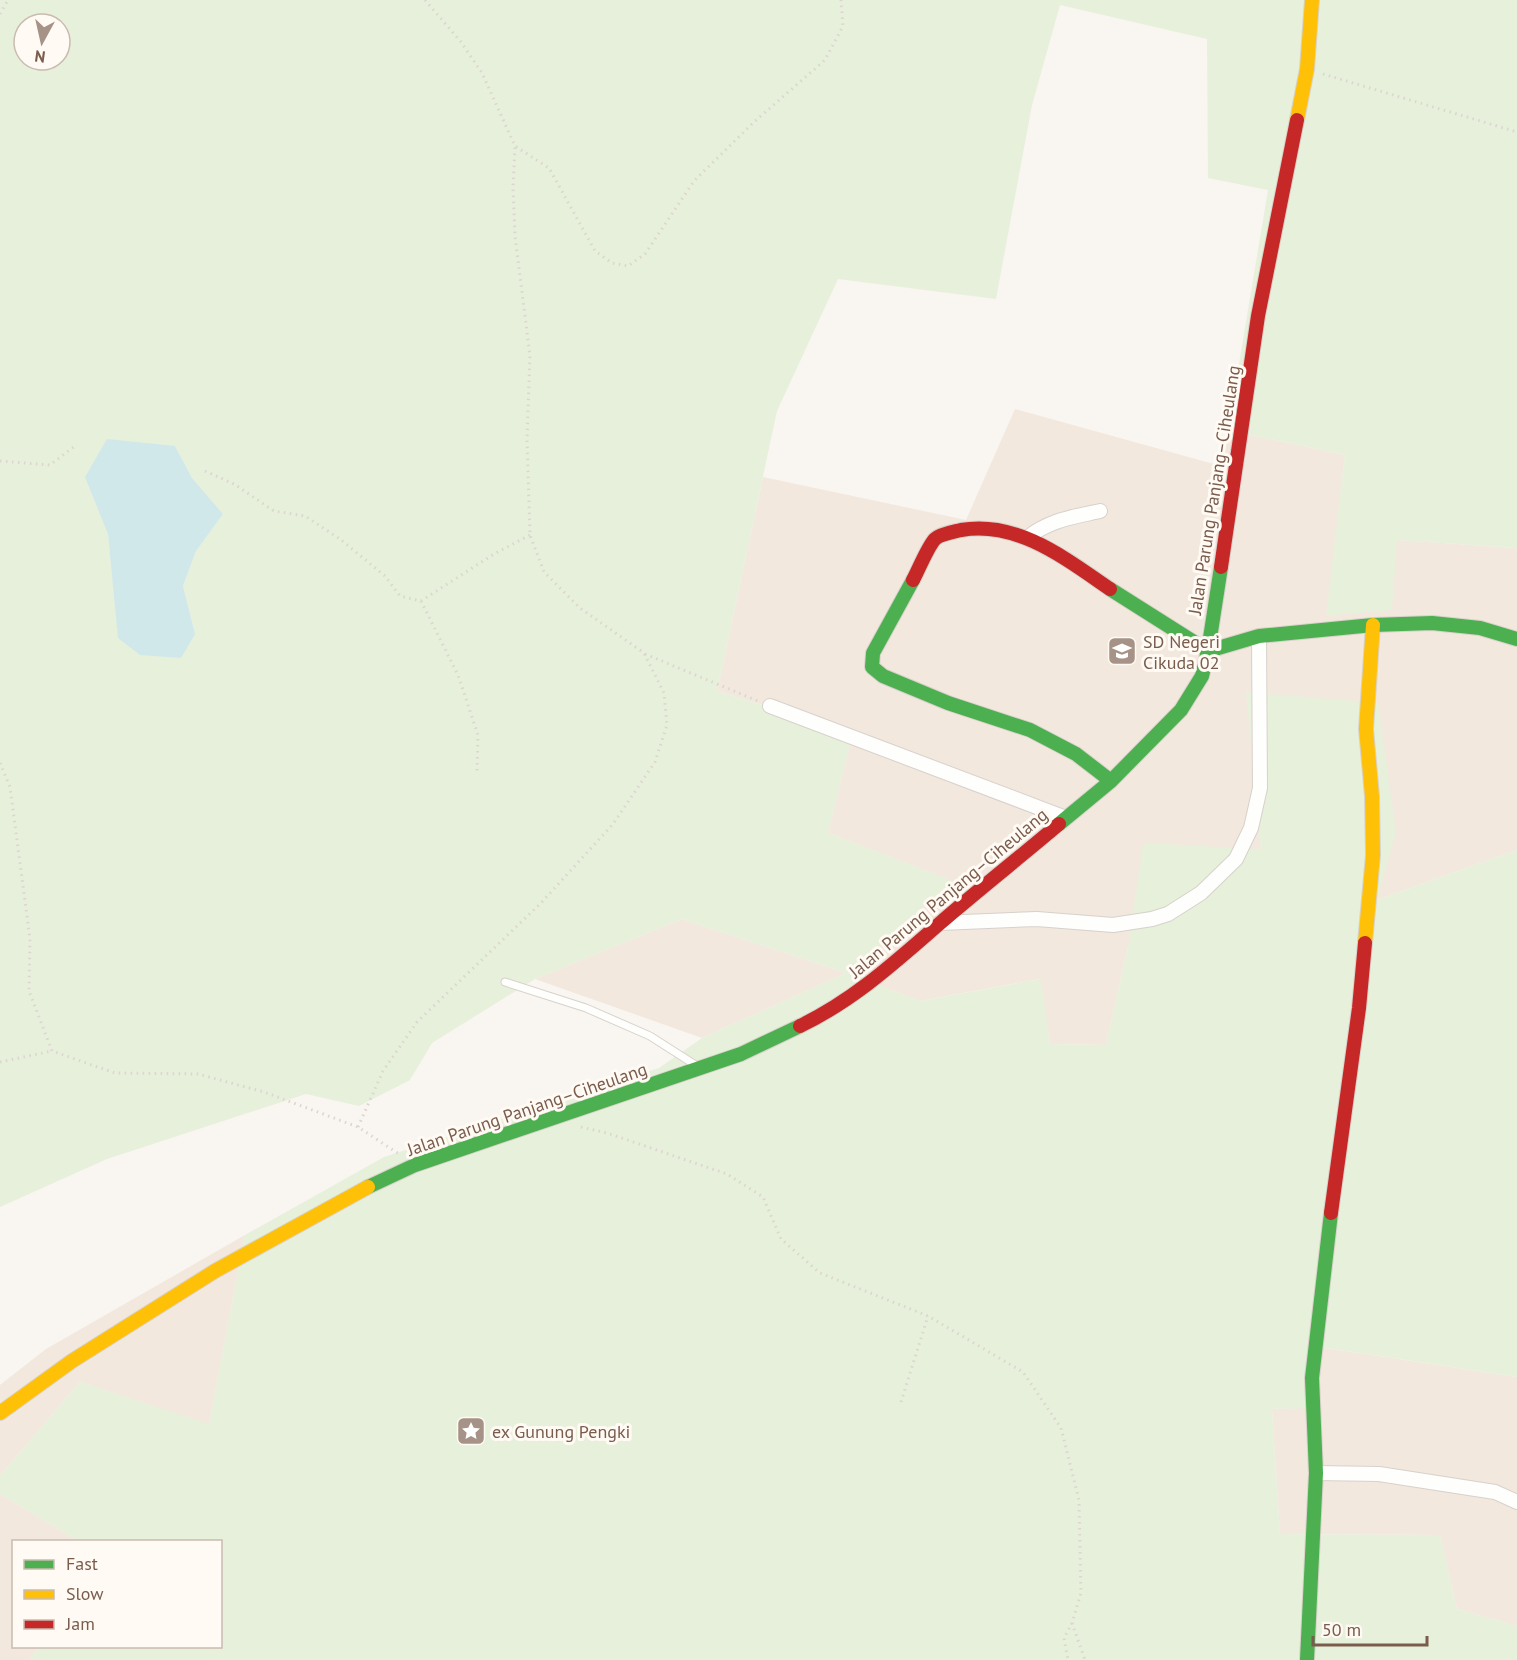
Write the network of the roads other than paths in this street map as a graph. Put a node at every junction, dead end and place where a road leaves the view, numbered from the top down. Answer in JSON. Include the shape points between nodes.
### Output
{"nodes":[{"id":1,"x":1312,"y":0,"type":"edge"},
{"id":2,"x":1100,"y":511,"type":"dead end"},
{"id":3,"x":1027,"y":538,"type":"junction"},
{"id":4,"x":1373,"y":625,"type":"junction"},
{"id":5,"x":1259,"y":636,"type":"junction"},
{"id":6,"x":1517,"y":639,"type":"edge"},
{"id":7,"x":1208,"y":651,"type":"junction"},
{"id":8,"x":771,"y":706,"type":"road end"},
{"id":9,"x":1111,"y":781,"type":"junction"},
{"id":10,"x":1066,"y":818,"type":"junction"},
{"id":11,"x":940,"y":923,"type":"junction"},
{"id":12,"x":505,"y":982,"type":"dead end"},
{"id":13,"x":702,"y":1069,"type":"junction"},
{"id":14,"x":0,"y":1413,"type":"edge"},
{"id":15,"x":1316,"y":1473,"type":"junction"},
{"id":16,"x":1517,"y":1502,"type":"edge"},
{"id":17,"x":1307,"y":1660,"type":"edge"}],
"edges":[{"from":1,"to":7,"type":"street","name":"Jalan Parung Panjang–Ciheulang","via":[[1307,69],[1258,316]]},
{"from":2,"to":3,"type":"street","via":[[1060,519]]},
{"from":3,"to":7,"type":"street","via":[[1067,559]]},
{"from":3,"to":9,"type":"street","via":[[971,529],[935,539],[873,653],[872,667],[883,676],[948,703],[1030,730],[1076,754]]},
{"from":4,"to":5,"type":"street"},
{"from":4,"to":6,"type":"street","via":[[1432,622],[1480,628]]},
{"from":4,"to":15,"type":"street","via":[[1366,729],[1373,855],[1359,1008],[1312,1378]]},
{"from":5,"to":7,"type":"street"},
{"from":5,"to":11,"type":"street","via":[[1260,788],[1251,828],[1236,859],[1201,893],[1168,914],[1113,925],[1036,918]]},
{"from":7,"to":9,"type":"street","name":"Jalan Parung Panjang–Ciheulang","via":[[1202,676],[1181,710]]},
{"from":8,"to":10,"type":"street"},
{"from":9,"to":10,"type":"street","name":"Jalan Parung Panjang–Ciheulang"},
{"from":10,"to":11,"type":"street","name":"Jalan Parung Panjang–Ciheulang"},
{"from":11,"to":13,"type":"street","name":"Jalan Parung Panjang–Ciheulang","via":[[884,974],[823,1015]]},
{"from":12,"to":13,"type":"lane","via":[[586,1008],[640,1031]]},
{"from":13,"to":14,"type":"street","name":"Jalan Parung Panjang–Ciheulang","via":[[415,1165],[348,1197],[214,1271],[72,1361]]},
{"from":15,"to":16,"type":"street","via":[[1379,1474],[1495,1492]]},
{"from":15,"to":17,"type":"street"}]}
